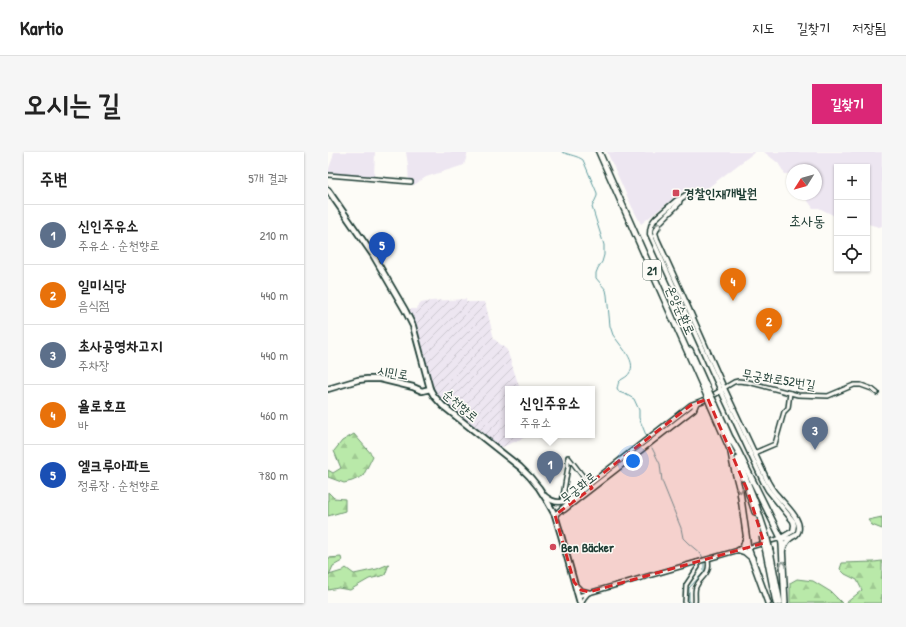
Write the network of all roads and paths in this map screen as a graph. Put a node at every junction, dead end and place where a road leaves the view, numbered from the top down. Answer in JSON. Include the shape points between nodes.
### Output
{"nodes":[{"id":1,"x":599,"y":152,"type":"edge"},
{"id":2,"x":602,"y":152,"type":"edge"},
{"id":3,"x":328,"y":175,"type":"edge"},
{"id":4,"x":411,"y":182,"type":"dead end"},
{"id":5,"x":328,"y":190,"type":"edge"},
{"id":6,"x":686,"y":195,"type":"dead end"},
{"id":7,"x":428,"y":380,"type":"junction"},
{"id":8,"x":328,"y":389,"type":"edge"},
{"id":9,"x":430,"y":389,"type":"junction"},
{"id":10,"x":706,"y":389,"type":"junction"},
{"id":11,"x":722,"y":390,"type":"junction"},
{"id":12,"x":422,"y":391,"type":"junction"},
{"id":13,"x":790,"y":393,"type":"junction"},
{"id":14,"x":877,"y":393,"type":"dead end"},
{"id":15,"x":437,"y":400,"type":"junction"},
{"id":16,"x":713,"y":405,"type":"junction"},
{"id":17,"x":731,"y":440,"type":"junction"},
{"id":18,"x":731,"y":452,"type":"junction"},
{"id":19,"x":754,"y":454,"type":"junction"},
{"id":20,"x":591,"y":486,"type":"junction"},
{"id":21,"x":543,"y":494,"type":"junction"},
{"id":22,"x":577,"y":494,"type":"junction"},
{"id":23,"x":562,"y":502,"type":"junction"},
{"id":24,"x":555,"y":516,"type":"junction"},
{"id":25,"x":778,"y":532,"type":"junction"},
{"id":26,"x":786,"y":535,"type":"junction"},
{"id":27,"x":764,"y":536,"type":"junction"},
{"id":28,"x":747,"y":537,"type":"junction"},
{"id":29,"x":792,"y":537,"type":"junction"},
{"id":30,"x":781,"y":538,"type":"junction"},
{"id":31,"x":748,"y":548,"type":"junction"},
{"id":32,"x":740,"y":550,"type":"junction"},
{"id":33,"x":768,"y":551,"type":"junction"},
{"id":34,"x":782,"y":551,"type":"junction"},
{"id":35,"x":708,"y":559,"type":"junction"},
{"id":36,"x":753,"y":559,"type":"junction"},
{"id":37,"x":697,"y":562,"type":"junction"},
{"id":38,"x":574,"y":582,"type":"junction"},
{"id":39,"x":589,"y":592,"type":"junction"},
{"id":40,"x":578,"y":596,"type":"junction"},
{"id":41,"x":581,"y":603,"type":"edge"},
{"id":42,"x":685,"y":603,"type":"edge"},
{"id":43,"x":696,"y":603,"type":"edge"},
{"id":44,"x":768,"y":603,"type":"edge"},
{"id":45,"x":776,"y":603,"type":"edge"},
{"id":46,"x":780,"y":603,"type":"edge"},
{"id":47,"x":785,"y":603,"type":"edge"}],
"edges":[{"from":1,"to":10,"type":"highway","name":"온양순환로","number":"21"},
{"from":2,"to":10,"type":"highway","name":"온양순환로","number":"21"},
{"from":3,"to":4,"type":"street"},
{"from":5,"to":7,"type":"main road","name":"순천향로","via":[[405,310],[413,326]]},
{"from":6,"to":11,"type":"street","via":[[653,221],[650,234]]},
{"from":7,"to":9,"type":"main road","name":"순천향로"},
{"from":7,"to":12,"type":"main road"},
{"from":8,"to":12,"type":"main road","name":"시민로","via":[[358,380],[380,379]]},
{"from":9,"to":12,"type":"main road","name":"시민로"},
{"from":9,"to":15,"type":"main road","name":"순천향로"},
{"from":10,"to":16,"type":"highway","number":"21","bridge":true},
{"from":11,"to":13,"type":"street","name":"무궁화로52번길","via":[[734,382],[748,382]]},
{"from":11,"to":19,"type":"street"},
{"from":11,"to":20,"type":"street","name":"무궁화로","via":[[691,405]]},
{"from":11,"to":26,"type":"street","via":[[763,481],[793,521],[793,531]]},
{"from":12,"to":15,"type":"main road"},
{"from":13,"to":14,"type":"street","name":"무궁화로52번길","via":[[828,396],[854,385],[862,385]]},
{"from":13,"to":19,"type":"street","via":[[788,408],[784,412],[775,444]]},
{"from":15,"to":21,"type":"main road","name":"순천향로","via":[[520,467]]},
{"from":16,"to":17,"type":"highway","number":"21"},
{"from":16,"to":18,"type":"highway","number":"21"},
{"from":17,"to":25,"type":"highway"},
{"from":17,"to":27,"type":"highway","number":"21","via":[[755,502]]},
{"from":18,"to":27,"type":"highway","number":"21"},
{"from":18,"to":28,"type":"highway","one_way":true},
{"from":19,"to":29,"type":"street","via":[[772,488],[798,521],[797,532]]},
{"from":20,"to":22,"type":"street","name":"무궁화로"},
{"from":20,"to":23,"type":"street","via":[[568,457]]},
{"from":20,"to":24,"type":"street","name":"무궁화로"},
{"from":21,"to":23,"type":"street","via":[[554,501]]},
{"from":21,"to":24,"type":"main road","name":"순천향로"},
{"from":22,"to":23,"type":"street"},
{"from":22,"to":24,"type":"street","name":"무궁화로"},
{"from":24,"to":38,"type":"main road","name":"순천향로"},
{"from":25,"to":26,"type":"highway"},
{"from":25,"to":30,"type":"highway"},
{"from":26,"to":30,"type":"street"},
{"from":27,"to":33,"type":"highway","number":"21","bridge":true},
{"from":28,"to":31,"type":"highway"},
{"from":28,"to":32,"type":"highway"},
{"from":29,"to":30,"type":"street"},
{"from":29,"to":34,"type":"street"},
{"from":30,"to":31,"type":"street"},
{"from":30,"to":34,"type":"highway"},
{"from":31,"to":32,"type":"street"},
{"from":31,"to":36,"type":"highway"},
{"from":32,"to":35,"type":"street"},
{"from":32,"to":36,"type":"highway"},
{"from":33,"to":45,"type":"highway","number":"21"},
{"from":33,"to":46,"type":"highway","number":"21"},
{"from":47,"to":34,"type":"highway","one_way":true},
{"from":35,"to":37,"type":"street"},
{"from":35,"to":43,"type":"street","via":[[707,573],[695,589]]},
{"from":36,"to":44,"type":"highway"},
{"from":37,"to":39,"type":"street"},
{"from":37,"to":42,"type":"street","via":[[698,567],[686,585]]},
{"from":38,"to":39,"type":"street","via":[[577,588]]},
{"from":38,"to":40,"type":"main road","name":"순천향로"},
{"from":39,"to":40,"type":"street"},
{"from":39,"to":41,"type":"street"},
{"from":40,"to":41,"type":"main road","name":"순천향로"}]}
